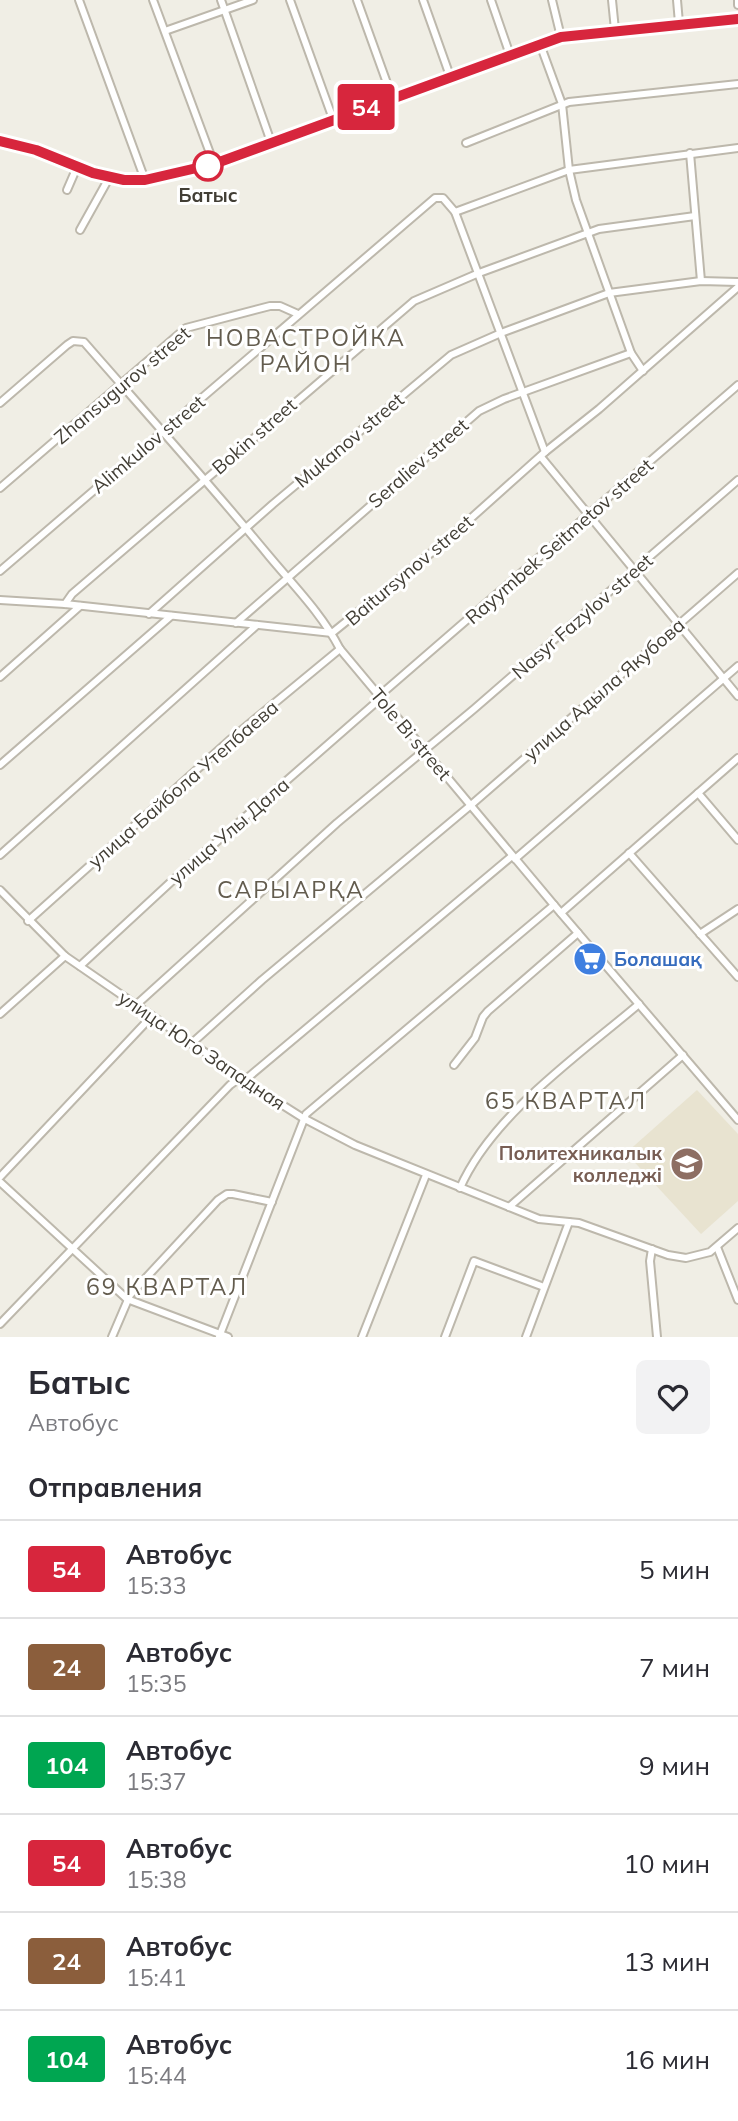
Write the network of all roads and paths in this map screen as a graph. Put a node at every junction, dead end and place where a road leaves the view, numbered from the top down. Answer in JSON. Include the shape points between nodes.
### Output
{"nodes":[{"id":1,"x":79,"y":0,"type":"edge"},
{"id":2,"x":153,"y":0,"type":"edge"},
{"id":3,"x":221,"y":0,"type":"edge"},
{"id":4,"x":253,"y":0,"type":"edge"},
{"id":5,"x":290,"y":0,"type":"edge"},
{"id":6,"x":357,"y":0,"type":"edge"},
{"id":7,"x":423,"y":0,"type":"edge"},
{"id":8,"x":491,"y":0,"type":"edge"},
{"id":9,"x":552,"y":0,"type":"edge"},
{"id":10,"x":612,"y":0,"type":"edge"},
{"id":11,"x":677,"y":0,"type":"edge"},
{"id":12,"x":225,"y":10,"type":"junction"},
{"id":13,"x":738,"y":19,"type":"edge"},
{"id":14,"x":679,"y":23,"type":"junction"},
{"id":15,"x":615,"y":30,"type":"junction"},
{"id":16,"x":165,"y":32,"type":"junction"},
{"id":17,"x":561,"y":37,"type":"junction"},
{"id":18,"x":540,"y":44,"type":"junction"},
{"id":19,"x":510,"y":55,"type":"junction"},
{"id":20,"x":450,"y":76,"type":"junction"},
{"id":21,"x":738,"y":84,"type":"edge"},
{"id":22,"x":392,"y":97,"type":"junction"},
{"id":23,"x":562,"y":104,"type":"junction"},
{"id":24,"x":333,"y":119,"type":"junction"},
{"id":25,"x":0,"y":141,"type":"edge"},
{"id":26,"x":271,"y":142,"type":"junction"},
{"id":27,"x":466,"y":143,"type":"dead end"},
{"id":28,"x":738,"y":148,"type":"edge"},
{"id":29,"x":690,"y":153,"type":"junction"},
{"id":30,"x":214,"y":164,"type":"junction"},
{"id":31,"x":77,"y":167,"type":"junction"},
{"id":32,"x":569,"y":170,"type":"junction"},
{"id":33,"x":109,"y":178,"type":"junction"},
{"id":34,"x":145,"y":180,"type":"junction"},
{"id":35,"x":67,"y":190,"type":"dead end"},
{"id":36,"x":456,"y":212,"type":"junction"},
{"id":37,"x":695,"y":216,"type":"junction"},
{"id":38,"x":80,"y":230,"type":"dead end"},
{"id":39,"x":588,"y":233,"type":"junction"},
{"id":40,"x":479,"y":273,"type":"junction"},
{"id":41,"x":701,"y":281,"type":"junction"},
{"id":42,"x":738,"y":285,"type":"edge"},
{"id":43,"x":610,"y":293,"type":"junction"},
{"id":44,"x":298,"y":314,"type":"junction"},
{"id":45,"x":500,"y":333,"type":"junction"},
{"id":46,"x":631,"y":353,"type":"junction"},
{"id":47,"x":643,"y":371,"type":"junction"},
{"id":48,"x":120,"y":385,"type":"junction"},
{"id":49,"x":738,"y":385,"type":"edge"},
{"id":50,"x":523,"y":393,"type":"junction"},
{"id":51,"x":0,"y":403,"type":"edge"},
{"id":52,"x":162,"y":433,"type":"junction"},
{"id":53,"x":543,"y":454,"type":"junction"},
{"id":54,"x":204,"y":480,"type":"junction"},
{"id":55,"x":738,"y":481,"type":"edge"},
{"id":56,"x":0,"y":488,"type":"edge"},
{"id":57,"x":588,"y":516,"type":"junction"},
{"id":58,"x":246,"y":528,"type":"junction"},
{"id":59,"x":634,"y":570,"type":"junction"},
{"id":60,"x":0,"y":571,"type":"edge"},
{"id":61,"x":738,"y":573,"type":"edge"},
{"id":62,"x":286,"y":577,"type":"junction"},
{"id":63,"x":0,"y":600,"type":"edge"},
{"id":64,"x":65,"y":604,"type":"junction"},
{"id":65,"x":80,"y":606,"type":"junction"},
{"id":66,"x":149,"y":614,"type":"junction"},
{"id":67,"x":171,"y":616,"type":"junction"},
{"id":68,"x":236,"y":623,"type":"junction"},
{"id":69,"x":680,"y":624,"type":"junction"},
{"id":70,"x":257,"y":625,"type":"junction"},
{"id":71,"x":332,"y":633,"type":"junction"},
{"id":72,"x":340,"y":649,"type":"junction"},
{"id":73,"x":738,"y":666,"type":"edge"},
{"id":74,"x":0,"y":677,"type":"edge"},
{"id":75,"x":724,"y":680,"type":"junction"},
{"id":76,"x":738,"y":696,"type":"edge"},
{"id":77,"x":380,"y":697,"type":"junction"},
{"id":78,"x":425,"y":750,"type":"junction"},
{"id":79,"x":738,"y":758,"type":"edge"},
{"id":80,"x":0,"y":765,"type":"edge"},
{"id":81,"x":698,"y":793,"type":"junction"},
{"id":82,"x":471,"y":805,"type":"junction"},
{"id":83,"x":738,"y":840,"type":"edge"},
{"id":84,"x":629,"y":853,"type":"junction"},
{"id":85,"x":0,"y":855,"type":"edge"},
{"id":86,"x":513,"y":857,"type":"junction"},
{"id":87,"x":0,"y":890,"type":"edge"},
{"id":88,"x":8,"y":899,"type":"junction"},
{"id":89,"x":2,"y":905,"type":"edge"},
{"id":90,"x":554,"y":905,"type":"junction"},
{"id":91,"x":738,"y":909,"type":"edge"},
{"id":92,"x":561,"y":913,"type":"junction"},
{"id":93,"x":28,"y":921,"type":"junction"},
{"id":94,"x":578,"y":933,"type":"junction"},
{"id":95,"x":699,"y":934,"type":"junction"},
{"id":96,"x":65,"y":956,"type":"junction"},
{"id":97,"x":80,"y":966,"type":"junction"},
{"id":98,"x":738,"y":976,"type":"edge"},
{"id":99,"x":639,"y":1004,"type":"junction"},
{"id":100,"x":135,"y":1006,"type":"junction"},
{"id":101,"x":0,"y":1014,"type":"edge"},
{"id":102,"x":152,"y":1016,"type":"junction"},
{"id":103,"x":191,"y":1044,"type":"junction"},
{"id":104,"x":683,"y":1055,"type":"junction"},
{"id":105,"x":454,"y":1065,"type":"dead end"},
{"id":106,"x":243,"y":1079,"type":"junction"},
{"id":107,"x":303,"y":1118,"type":"junction"},
{"id":108,"x":738,"y":1120,"type":"edge"},
{"id":109,"x":426,"y":1175,"type":"junction"},
{"id":110,"x":0,"y":1180,"type":"edge"},
{"id":111,"x":460,"y":1188,"type":"junction"},
{"id":112,"x":272,"y":1202,"type":"junction"},
{"id":113,"x":509,"y":1207,"type":"junction"},
{"id":114,"x":569,"y":1222,"type":"junction"},
{"id":115,"x":738,"y":1228,"type":"edge"},
{"id":116,"x":717,"y":1247,"type":"junction"},
{"id":117,"x":70,"y":1249,"type":"junction"},
{"id":118,"x":652,"y":1249,"type":"junction"},
{"id":119,"x":544,"y":1287,"type":"junction"},
{"id":120,"x":127,"y":1299,"type":"junction"},
{"id":121,"x":738,"y":1300,"type":"edge"},
{"id":122,"x":0,"y":1324,"type":"edge"},
{"id":123,"x":219,"y":1336,"type":"edge"},
{"id":124,"x":113,"y":1337,"type":"edge"},
{"id":125,"x":228,"y":1337,"type":"edge"},
{"id":126,"x":362,"y":1337,"type":"edge"},
{"id":127,"x":445,"y":1337,"type":"edge"},
{"id":128,"x":526,"y":1337,"type":"edge"},
{"id":129,"x":657,"y":1337,"type":"edge"}],
"edges":[{"from":1,"to":34,"type":"street"},
{"from":2,"to":16,"type":"street"},
{"from":3,"to":12,"type":"street"},
{"from":4,"to":12,"type":"street"},
{"from":5,"to":24,"type":"street"},
{"from":6,"to":22,"type":"street"},
{"from":7,"to":20,"type":"street"},
{"from":8,"to":19,"type":"street"},
{"from":9,"to":17,"type":"street"},
{"from":10,"to":15,"type":"street"},
{"from":11,"to":14,"type":"street"},
{"from":12,"to":16,"type":"street"},
{"from":12,"to":26,"type":"street"},
{"from":13,"to":14,"type":"street"},
{"from":14,"to":15,"type":"street"},
{"from":15,"to":17,"type":"street"},
{"from":16,"to":30,"type":"street"},
{"from":17,"to":18,"type":"street"},
{"from":18,"to":19,"type":"street"},
{"from":18,"to":23,"type":"street"},
{"from":19,"to":20,"type":"street"},
{"from":20,"to":22,"type":"street"},
{"from":21,"to":23,"type":"street"},
{"from":22,"to":24,"type":"street"},
{"from":23,"to":27,"type":"street"},
{"from":23,"to":32,"type":"street"},
{"from":24,"to":26,"type":"street"},
{"from":25,"to":31,"type":"street"},
{"from":26,"to":30,"type":"street"},
{"from":28,"to":29,"type":"street"},
{"from":29,"to":32,"type":"street"},
{"from":29,"to":37,"type":"street"},
{"from":30,"to":34,"type":"street"},
{"from":31,"to":33,"type":"street"},
{"from":31,"to":35,"type":"street"},
{"from":32,"to":36,"type":"street"},
{"from":32,"to":39,"type":"street"},
{"from":33,"to":34,"type":"street"},
{"from":33,"to":38,"type":"street"},
{"from":36,"to":40,"type":"street"},
{"from":36,"to":44,"type":"street","name":"Alimkulov street","via":[[443,198],[435,198]]},
{"from":37,"to":39,"type":"street","name":"Bokin street"},
{"from":37,"to":41,"type":"street"},
{"from":39,"to":40,"type":"street","name":"Bokin street"},
{"from":39,"to":43,"type":"street"},
{"from":40,"to":45,"type":"street"},
{"from":40,"to":54,"type":"street","name":"Bokin street","via":[[425,294],[397,313]]},
{"from":41,"to":42,"type":"street","name":"Mukanov street"},
{"from":41,"to":43,"type":"street","name":"Mukanov street"},
{"from":42,"to":47,"type":"street","name":"Baitursynov street"},
{"from":43,"to":45,"type":"street","name":"Mukanov street"},
{"from":43,"to":46,"type":"street"},
{"from":44,"to":48,"type":"street","name":"Zhansugurov street","via":[[270,306],[191,326]]},
{"from":44,"to":52,"type":"street","name":"Alimkulov street"},
{"from":45,"to":50,"type":"street"},
{"from":45,"to":58,"type":"street","name":"Mukanov street","via":[[441,361]]},
{"from":46,"to":47,"type":"street"},
{"from":46,"to":50,"type":"street","name":"Seraliev street"},
{"from":47,"to":53,"type":"street","name":"Baitursynov street"},
{"from":48,"to":51,"type":"street","name":"Tole Bi street","via":[[79,341],[68,345]]},
{"from":48,"to":52,"type":"street","name":"Tole Bi street"},
{"from":48,"to":56,"type":"street","name":"Zhansugurov street"},
{"from":49,"to":57,"type":"street","name":"Rayymbek Seitmetov street"},
{"from":50,"to":53,"type":"street"},
{"from":50,"to":62,"type":"street","name":"Seraliev street","via":[[479,411]]},
{"from":52,"to":54,"type":"street","name":"Tole Bi street"},
{"from":52,"to":60,"type":"street","name":"Alimkulov street"},
{"from":53,"to":57,"type":"street"},
{"from":53,"to":71,"type":"street","name":"Baitursynov street"},
{"from":54,"to":58,"type":"street","name":"Tole Bi street"},
{"from":54,"to":64,"type":"street","name":"Bokin street"},
{"from":55,"to":59,"type":"street","name":"Nasyr Fazylov street"},
{"from":57,"to":59,"type":"street"},
{"from":57,"to":77,"type":"street","name":"Rayymbek Seitmetov street"},
{"from":58,"to":62,"type":"street","name":"Tole Bi street"},
{"from":58,"to":66,"type":"street","name":"Mukanov street"},
{"from":59,"to":69,"type":"street"},
{"from":59,"to":78,"type":"street","name":"Nasyr Fazylov street"},
{"from":61,"to":69,"type":"street","name":"улица Адыла Якубова"},
{"from":62,"to":68,"type":"street","name":"Seraliev street"},
{"from":62,"to":71,"type":"street","name":"Tole Bi street"},
{"from":63,"to":64,"type":"street","name":"Baitursynov street"},
{"from":64,"to":65,"type":"street","name":"Baitursynov street"},
{"from":65,"to":66,"type":"street","name":"Baitursynov street"},
{"from":65,"to":74,"type":"street"},
{"from":66,"to":67,"type":"street","name":"Baitursynov street"},
{"from":67,"to":68,"type":"street","name":"Baitursynov street"},
{"from":67,"to":80,"type":"street"},
{"from":68,"to":70,"type":"street","name":"Baitursynov street"},
{"from":69,"to":75,"type":"street"},
{"from":69,"to":82,"type":"street","name":"улица Адыла Якубова"},
{"from":70,"to":71,"type":"street","name":"Baitursynov street"},
{"from":70,"to":85,"type":"street"},
{"from":71,"to":72,"type":"street","name":"Tole Bi street"},
{"from":72,"to":77,"type":"street","name":"Tole Bi street"},
{"from":72,"to":93,"type":"street","name":"улица Байбола Утепбаева","via":[[231,739]]},
{"from":73,"to":75,"type":"street"},
{"from":75,"to":76,"type":"street"},
{"from":75,"to":86,"type":"street"},
{"from":77,"to":78,"type":"street","name":"Tole Bi street"},
{"from":77,"to":97,"type":"street","name":"улица Улы Дала"},
{"from":78,"to":82,"type":"street","name":"Tole Bi street"},
{"from":78,"to":100,"type":"street","name":"Nasyr Fazylov street","via":[[337,823]]},
{"from":79,"to":81,"type":"street"},
{"from":81,"to":83,"type":"street"},
{"from":81,"to":84,"type":"street"},
{"from":82,"to":86,"type":"street","name":"Tole Bi street"},
{"from":82,"to":103,"type":"street","name":"улица Адыла Якубова"},
{"from":84,"to":92,"type":"street"},
{"from":84,"to":95,"type":"street"},
{"from":86,"to":90,"type":"street","name":"Tole Bi street"},
{"from":86,"to":106,"type":"street"},
{"from":87,"to":88,"type":"street","name":"улица Юго Западная"},
{"from":88,"to":89,"type":"street"},
{"from":88,"to":93,"type":"street","name":"улица Юго Западная"},
{"from":90,"to":92,"type":"street","name":"Tole Bi street"},
{"from":90,"to":107,"type":"street"},
{"from":91,"to":95,"type":"street"},
{"from":92,"to":94,"type":"street","name":"Tole Bi street"},
{"from":93,"to":96,"type":"street","name":"улица Юго Западная"},
{"from":94,"to":99,"type":"street","name":"Tole Bi street"},
{"from":94,"to":105,"type":"street","via":[[488,1011]]},
{"from":95,"to":98,"type":"street"},
{"from":96,"to":97,"type":"street","name":"улица Юго Западная"},
{"from":96,"to":101,"type":"street"},
{"from":97,"to":100,"type":"street","name":"улица Юго Западная"},
{"from":99,"to":104,"type":"street","name":"Tole Bi street"},
{"from":99,"to":111,"type":"street","via":[[509,1116]]},
{"from":100,"to":102,"type":"street","name":"улица Юго Западная"},
{"from":102,"to":103,"type":"street","name":"улица Юго Западная"},
{"from":102,"to":110,"type":"street"},
{"from":103,"to":106,"type":"street","name":"улица Юго Западная"},
{"from":104,"to":108,"type":"street","name":"Tole Bi street"},
{"from":104,"to":113,"type":"street"},
{"from":106,"to":107,"type":"street","name":"улица Юго Западная"},
{"from":106,"to":117,"type":"street","via":[[230,1085]]},
{"from":107,"to":109,"type":"street","name":"улица Юго Западная"},
{"from":107,"to":112,"type":"street"},
{"from":109,"to":111,"type":"street","name":"улица Юго Западная"},
{"from":109,"to":126,"type":"street"},
{"from":110,"to":117,"type":"street"},
{"from":111,"to":113,"type":"street","name":"улица Юго Западная"},
{"from":112,"to":120,"type":"street","via":[[223,1196]]},
{"from":112,"to":123,"type":"street"},
{"from":113,"to":114,"type":"street","name":"улица Юго Западная","via":[[539,1219]]},
{"from":114,"to":118,"type":"street","name":"улица Юго Западная"},
{"from":114,"to":119,"type":"street"},
{"from":115,"to":116,"type":"street"},
{"from":116,"to":118,"type":"street","name":"улица Юго Западная","via":[[686,1258]]},
{"from":116,"to":121,"type":"street"},
{"from":117,"to":120,"type":"street"},
{"from":117,"to":122,"type":"street"},
{"from":118,"to":129,"type":"street"},
{"from":119,"to":127,"type":"street","via":[[474,1261]]},
{"from":119,"to":128,"type":"street"},
{"from":120,"to":123,"type":"street"},
{"from":120,"to":124,"type":"street"},
{"from":123,"to":125,"type":"street"}]}
